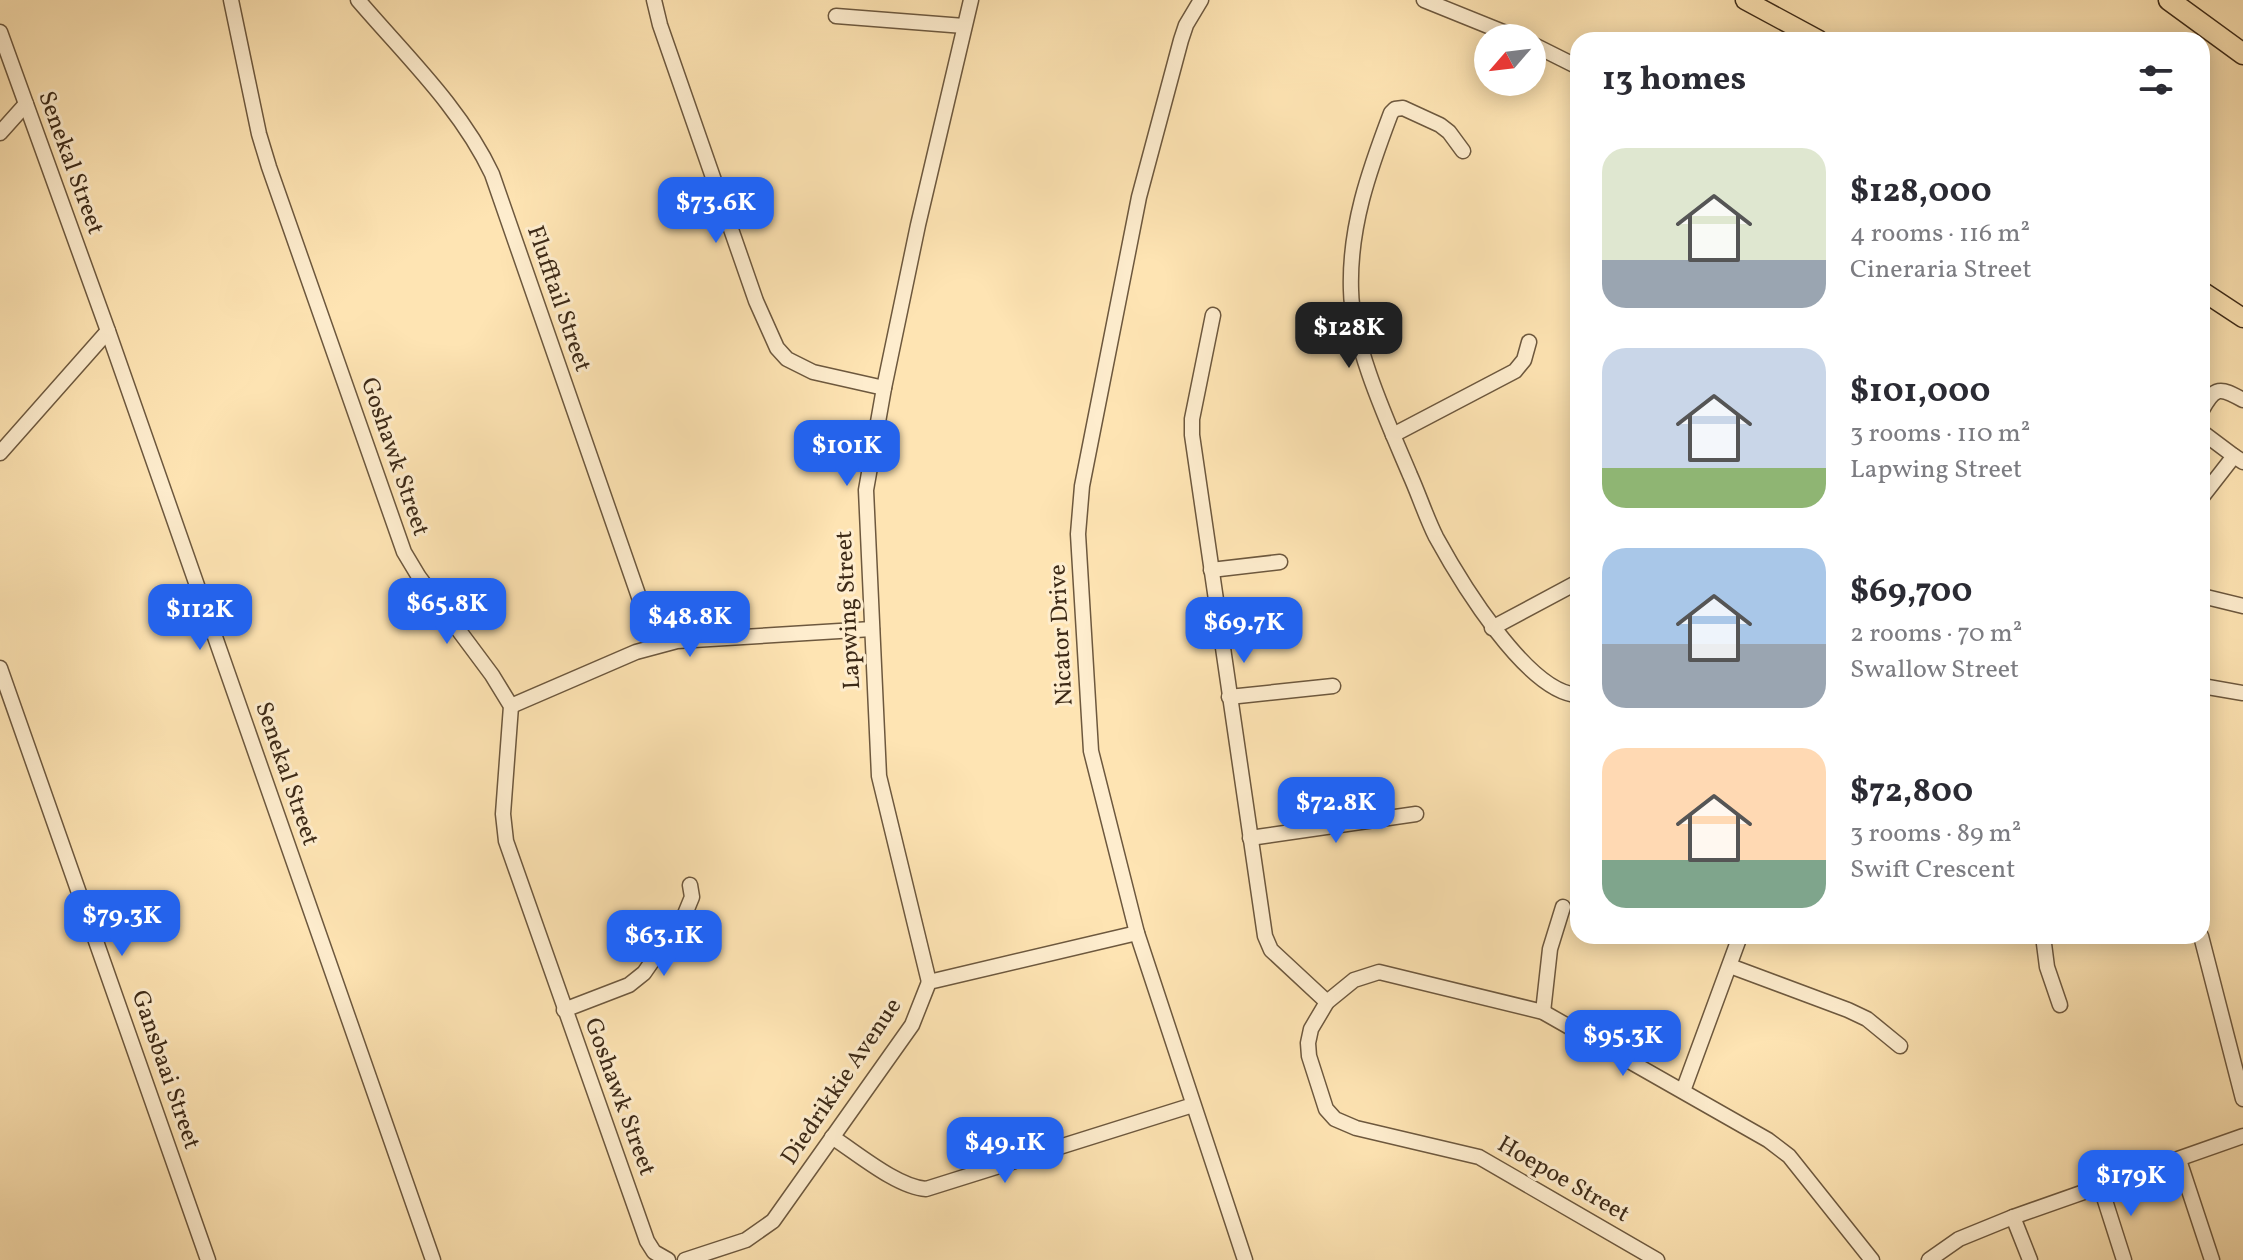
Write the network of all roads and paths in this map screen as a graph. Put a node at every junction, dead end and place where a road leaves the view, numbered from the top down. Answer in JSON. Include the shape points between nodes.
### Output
{"nodes":[{"id":1,"x":358,"y":0,"type":"edge"},
{"id":2,"x":654,"y":0,"type":"edge"},
{"id":3,"x":971,"y":0,"type":"edge"},
{"id":4,"x":1201,"y":0,"type":"edge"},
{"id":5,"x":1424,"y":0,"type":"edge"},
{"id":6,"x":1745,"y":0,"type":"edge"},
{"id":7,"x":2169,"y":0,"type":"edge"},
{"id":8,"x":235,"y":1,"type":"edge"},
{"id":9,"x":836,"y":16,"type":"dead end"},
{"id":10,"x":1483,"y":24,"type":"edge"},
{"id":11,"x":964,"y":26,"type":"junction"},
{"id":12,"x":0,"y":32,"type":"edge"},
{"id":13,"x":1804,"y":32,"type":"edge"},
{"id":14,"x":1546,"y":51,"type":"edge"},
{"id":15,"x":2243,"y":54,"type":"edge"},
{"id":16,"x":1570,"y":63,"type":"edge"},
{"id":17,"x":26,"y":104,"type":"junction"},
{"id":18,"x":0,"y":133,"type":"edge"},
{"id":19,"x":1463,"y":151,"type":"dead end"},
{"id":20,"x":2210,"y":296,"type":"edge"},
{"id":21,"x":1213,"y":315,"type":"dead end"},
{"id":22,"x":2243,"y":318,"type":"edge"},
{"id":23,"x":108,"y":331,"type":"junction"},
{"id":24,"x":1529,"y":342,"type":"dead end"},
{"id":25,"x":884,"y":388,"type":"junction"},
{"id":26,"x":2210,"y":396,"type":"edge"},
{"id":27,"x":2243,"y":400,"type":"edge"},
{"id":28,"x":1393,"y":435,"type":"junction"},
{"id":29,"x":2210,"y":438,"type":"edge"},
{"id":30,"x":0,"y":453,"type":"edge"},
{"id":31,"x":2238,"y":459,"type":"edge"},
{"id":32,"x":2210,"y":489,"type":"edge"},
{"id":33,"x":1280,"y":562,"type":"dead end"},
{"id":34,"x":1211,"y":570,"type":"junction"},
{"id":35,"x":1570,"y":586,"type":"edge"},
{"id":36,"x":2210,"y":598,"type":"edge"},
{"id":37,"x":2243,"y":606,"type":"edge"},
{"id":38,"x":1492,"y":628,"type":"junction"},
{"id":39,"x":872,"y":629,"type":"junction"},
{"id":40,"x":656,"y":646,"type":"junction"},
{"id":41,"x":0,"y":668,"type":"edge"},
{"id":42,"x":1333,"y":686,"type":"dead end"},
{"id":43,"x":2210,"y":687,"type":"edge"},
{"id":44,"x":2243,"y":693,"type":"edge"},
{"id":45,"x":1570,"y":695,"type":"edge"},
{"id":46,"x":1229,"y":697,"type":"junction"},
{"id":47,"x":511,"y":706,"type":"junction"},
{"id":48,"x":1416,"y":814,"type":"dead end"},
{"id":49,"x":1250,"y":838,"type":"junction"},
{"id":50,"x":690,"y":885,"type":"dead end"},
{"id":51,"x":1563,"y":907,"type":"dead end"},
{"id":52,"x":1137,"y":933,"type":"junction"},
{"id":53,"x":1737,"y":944,"type":"edge"},
{"id":54,"x":2044,"y":944,"type":"edge"},
{"id":55,"x":2203,"y":944,"type":"edge"},
{"id":56,"x":1730,"y":966,"type":"junction"},
{"id":57,"x":929,"y":982,"type":"junction"},
{"id":58,"x":1327,"y":1002,"type":"junction"},
{"id":59,"x":2060,"y":1005,"type":"dead end"},
{"id":60,"x":564,"y":1010,"type":"junction"},
{"id":61,"x":1543,"y":1012,"type":"junction"},
{"id":62,"x":1900,"y":1046,"type":"dead end"},
{"id":63,"x":1683,"y":1091,"type":"junction"},
{"id":64,"x":2243,"y":1099,"type":"edge"},
{"id":65,"x":1193,"y":1105,"type":"junction"},
{"id":66,"x":2243,"y":1136,"type":"edge"},
{"id":67,"x":832,"y":1137,"type":"junction"},
{"id":68,"x":2179,"y":1160,"type":"junction"},
{"id":69,"x":2101,"y":1188,"type":"junction"},
{"id":70,"x":2013,"y":1217,"type":"junction"},
{"id":71,"x":208,"y":1260,"type":"edge"},
{"id":72,"x":433,"y":1260,"type":"edge"},
{"id":73,"x":668,"y":1260,"type":"edge"},
{"id":74,"x":685,"y":1260,"type":"edge"},
{"id":75,"x":1245,"y":1260,"type":"edge"},
{"id":76,"x":1657,"y":1260,"type":"edge"},
{"id":77,"x":1872,"y":1260,"type":"edge"},
{"id":78,"x":1930,"y":1260,"type":"edge"},
{"id":79,"x":2030,"y":1260,"type":"edge"},
{"id":80,"x":2124,"y":1260,"type":"edge"},
{"id":81,"x":2212,"y":1260,"type":"edge"}],
"edges":[{"from":1,"to":40,"type":"street","name":"Flufftail Street","via":[[468,132],[492,174]]},
{"from":2,"to":25,"type":"street","via":[[756,301],[777,348],[813,372]]},
{"from":3,"to":11,"type":"street","name":"Lapwing Street"},
{"from":4,"to":52,"type":"street","name":"Nicator Drive","via":[[1186,25],[1139,197],[1079,508],[1091,751]]},
{"from":5,"to":10,"type":"street"},
{"from":6,"to":13,"type":"main road"},
{"from":7,"to":15,"type":"highway"},
{"from":8,"to":47,"type":"street","name":"Goshawk Street","via":[[269,167],[404,552]]},
{"from":9,"to":11,"type":"street"},
{"from":11,"to":25,"type":"street","name":"Lapwing Street"},
{"from":12,"to":17,"type":"street","name":"Senekal Street"},
{"from":14,"to":16,"type":"street"},
{"from":17,"to":18,"type":"street"},
{"from":17,"to":23,"type":"street","name":"Senekal Street"},
{"from":19,"to":28,"type":"street","via":[[1440,125],[1395,109],[1361,198],[1350,292],[1364,354]]},
{"from":20,"to":22,"type":"main road"},
{"from":21,"to":34,"type":"street","via":[[1192,419]]},
{"from":23,"to":30,"type":"street"},
{"from":23,"to":72,"type":"street","name":"Senekal Street"},
{"from":24,"to":28,"type":"street","via":[[1515,371]]},
{"from":25,"to":39,"type":"street","name":"Lapwing Street","via":[[866,490]]},
{"from":26,"to":27,"type":"street","via":[[2225,390]]},
{"from":28,"to":38,"type":"street","via":[[1436,536]]},
{"from":29,"to":31,"type":"street"},
{"from":31,"to":32,"type":"street"},
{"from":33,"to":34,"type":"street"},
{"from":34,"to":46,"type":"street"},
{"from":35,"to":38,"type":"street"},
{"from":36,"to":37,"type":"street"},
{"from":38,"to":45,"type":"street","via":[[1549,686]]},
{"from":39,"to":40,"type":"street"},
{"from":39,"to":57,"type":"street","name":"Lapwing Street","via":[[879,776]]},
{"from":40,"to":47,"type":"street"},
{"from":41,"to":71,"type":"street","name":"Gansbaai Street"},
{"from":42,"to":46,"type":"street"},
{"from":43,"to":44,"type":"street"},
{"from":46,"to":49,"type":"street"},
{"from":47,"to":60,"type":"street","name":"Goshawk Street","via":[[503,827]]},
{"from":48,"to":49,"type":"street"},
{"from":49,"to":58,"type":"street","via":[[1267,944]]},
{"from":50,"to":60,"type":"street","via":[[692,897],[685,914],[639,979]]},
{"from":51,"to":61,"type":"street","via":[[1550,949]]},
{"from":52,"to":57,"type":"street","name":"Diedrikkie Avenue"},
{"from":52,"to":65,"type":"street","name":"Nicator Drive"},
{"from":53,"to":56,"type":"street"},
{"from":54,"to":59,"type":"street"},
{"from":55,"to":64,"type":"street"},
{"from":56,"to":62,"type":"street","via":[[1848,1010]]},
{"from":56,"to":63,"type":"street"},
{"from":57,"to":67,"type":"street","name":"Diedrikkie Avenue","via":[[912,1025]]},
{"from":58,"to":61,"type":"street","via":[[1354,980],[1379,972]]},
{"from":58,"to":76,"type":"street","name":"Hoepoe Street","via":[[1308,1043],[1326,1109],[1335,1119],[1479,1157]]},
{"from":60,"to":73,"type":"street","name":"Goshawk Street","via":[[647,1241]]},
{"from":61,"to":63,"type":"street"},
{"from":63,"to":77,"type":"street","via":[[1789,1156]]},
{"from":65,"to":67,"type":"street","via":[[926,1189],[902,1182]]},
{"from":65,"to":75,"type":"street","name":"Nicator Drive"},
{"from":66,"to":68,"type":"street"},
{"from":67,"to":74,"type":"street","name":"Diedrikkie Avenue","via":[[773,1221],[746,1240]]},
{"from":68,"to":69,"type":"street"},
{"from":68,"to":81,"type":"street"},
{"from":69,"to":70,"type":"street"},
{"from":69,"to":80,"type":"street"},
{"from":70,"to":78,"type":"street","via":[[1959,1239]]},
{"from":70,"to":79,"type":"street"}]}
